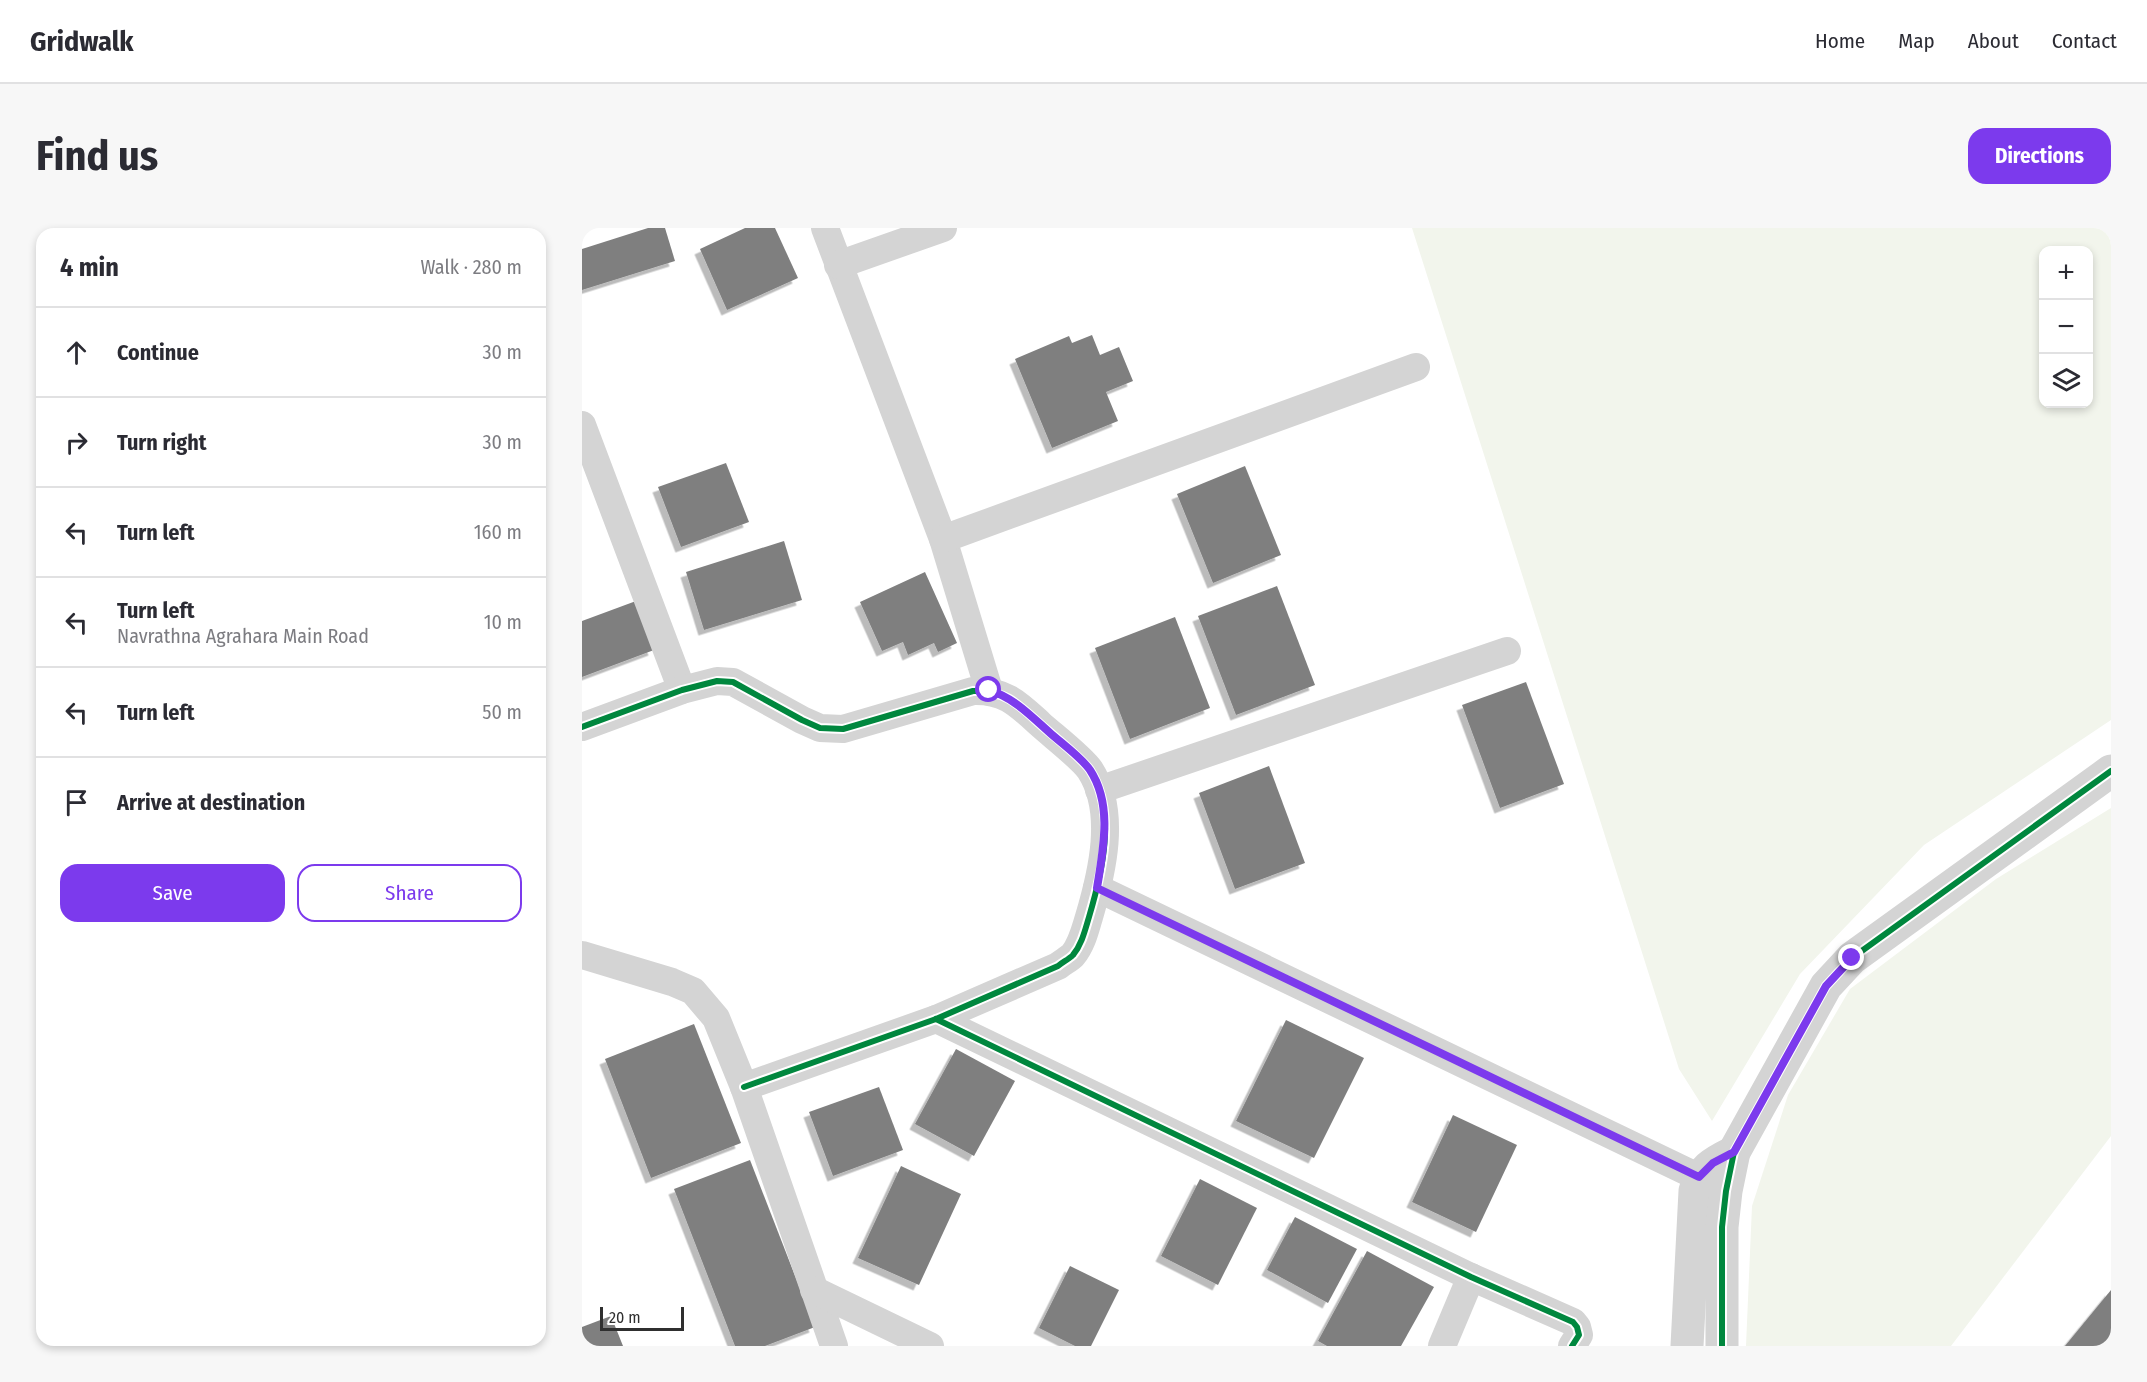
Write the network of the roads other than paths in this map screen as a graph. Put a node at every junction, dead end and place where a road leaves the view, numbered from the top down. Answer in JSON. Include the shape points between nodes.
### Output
{"nodes":[{"id":1,"x":825,"y":228,"type":"edge"},
{"id":2,"x":943,"y":228,"type":"edge"},
{"id":3,"x":838,"y":265,"type":"junction"},
{"id":4,"x":1416,"y":368,"type":"dead end"},
{"id":5,"x":582,"y":425,"type":"edge"},
{"id":6,"x":943,"y":539,"type":"junction"},
{"id":7,"x":1507,"y":651,"type":"dead end"},
{"id":8,"x":682,"y":690,"type":"junction"},
{"id":9,"x":989,"y":690,"type":"junction"},
{"id":10,"x":582,"y":727,"type":"edge"},
{"id":11,"x":2111,"y":771,"type":"edge"},
{"id":12,"x":1099,"y":790,"type":"junction"},
{"id":13,"x":1097,"y":888,"type":"junction"},
{"id":14,"x":582,"y":956,"type":"edge"},
{"id":15,"x":936,"y":1019,"type":"junction"},
{"id":16,"x":744,"y":1087,"type":"junction"},
{"id":17,"x":1712,"y":1184,"type":"junction"},
{"id":18,"x":1471,"y":1277,"type":"junction"},
{"id":19,"x":814,"y":1290,"type":"junction"},
{"id":20,"x":834,"y":1346,"type":"edge"},
{"id":21,"x":930,"y":1346,"type":"edge"},
{"id":22,"x":1442,"y":1346,"type":"edge"},
{"id":23,"x":1572,"y":1346,"type":"edge"},
{"id":24,"x":1688,"y":1346,"type":"edge"},
{"id":25,"x":1722,"y":1346,"type":"edge"}],
"edges":[{"from":1,"to":3,"type":"street"},
{"from":2,"to":3,"type":"street"},
{"from":3,"to":6,"type":"street"},
{"from":4,"to":6,"type":"street"},
{"from":5,"to":8,"type":"street"},
{"from":6,"to":9,"type":"street"},
{"from":7,"to":12,"type":"street"},
{"from":8,"to":9,"type":"street","via":[[717,681],[733,682],[820,728],[843,729],[973,691]]},
{"from":8,"to":10,"type":"street"},
{"from":9,"to":12,"type":"street","via":[[1016,702],[1089,769]]},
{"from":11,"to":17,"type":"street","via":[[1844,966],[1826,986],[1734,1152]]},
{"from":12,"to":13,"type":"street","via":[[1104,843]]},
{"from":13,"to":15,"type":"street","via":[[1082,939],[1073,955],[1058,966]]},
{"from":13,"to":17,"type":"street"},
{"from":14,"to":16,"type":"street","via":[[693,991],[716,1018]]},
{"from":15,"to":16,"type":"street"},
{"from":15,"to":18,"type":"street"},
{"from":16,"to":19,"type":"street"},
{"from":17,"to":24,"type":"street","via":[[1695,1191]]},
{"from":17,"to":25,"type":"street","via":[[1722,1227]]},
{"from":18,"to":22,"type":"street"},
{"from":18,"to":23,"type":"street","via":[[1573,1322],[1579,1335]]},
{"from":19,"to":20,"type":"street"},
{"from":19,"to":21,"type":"street"}]}
